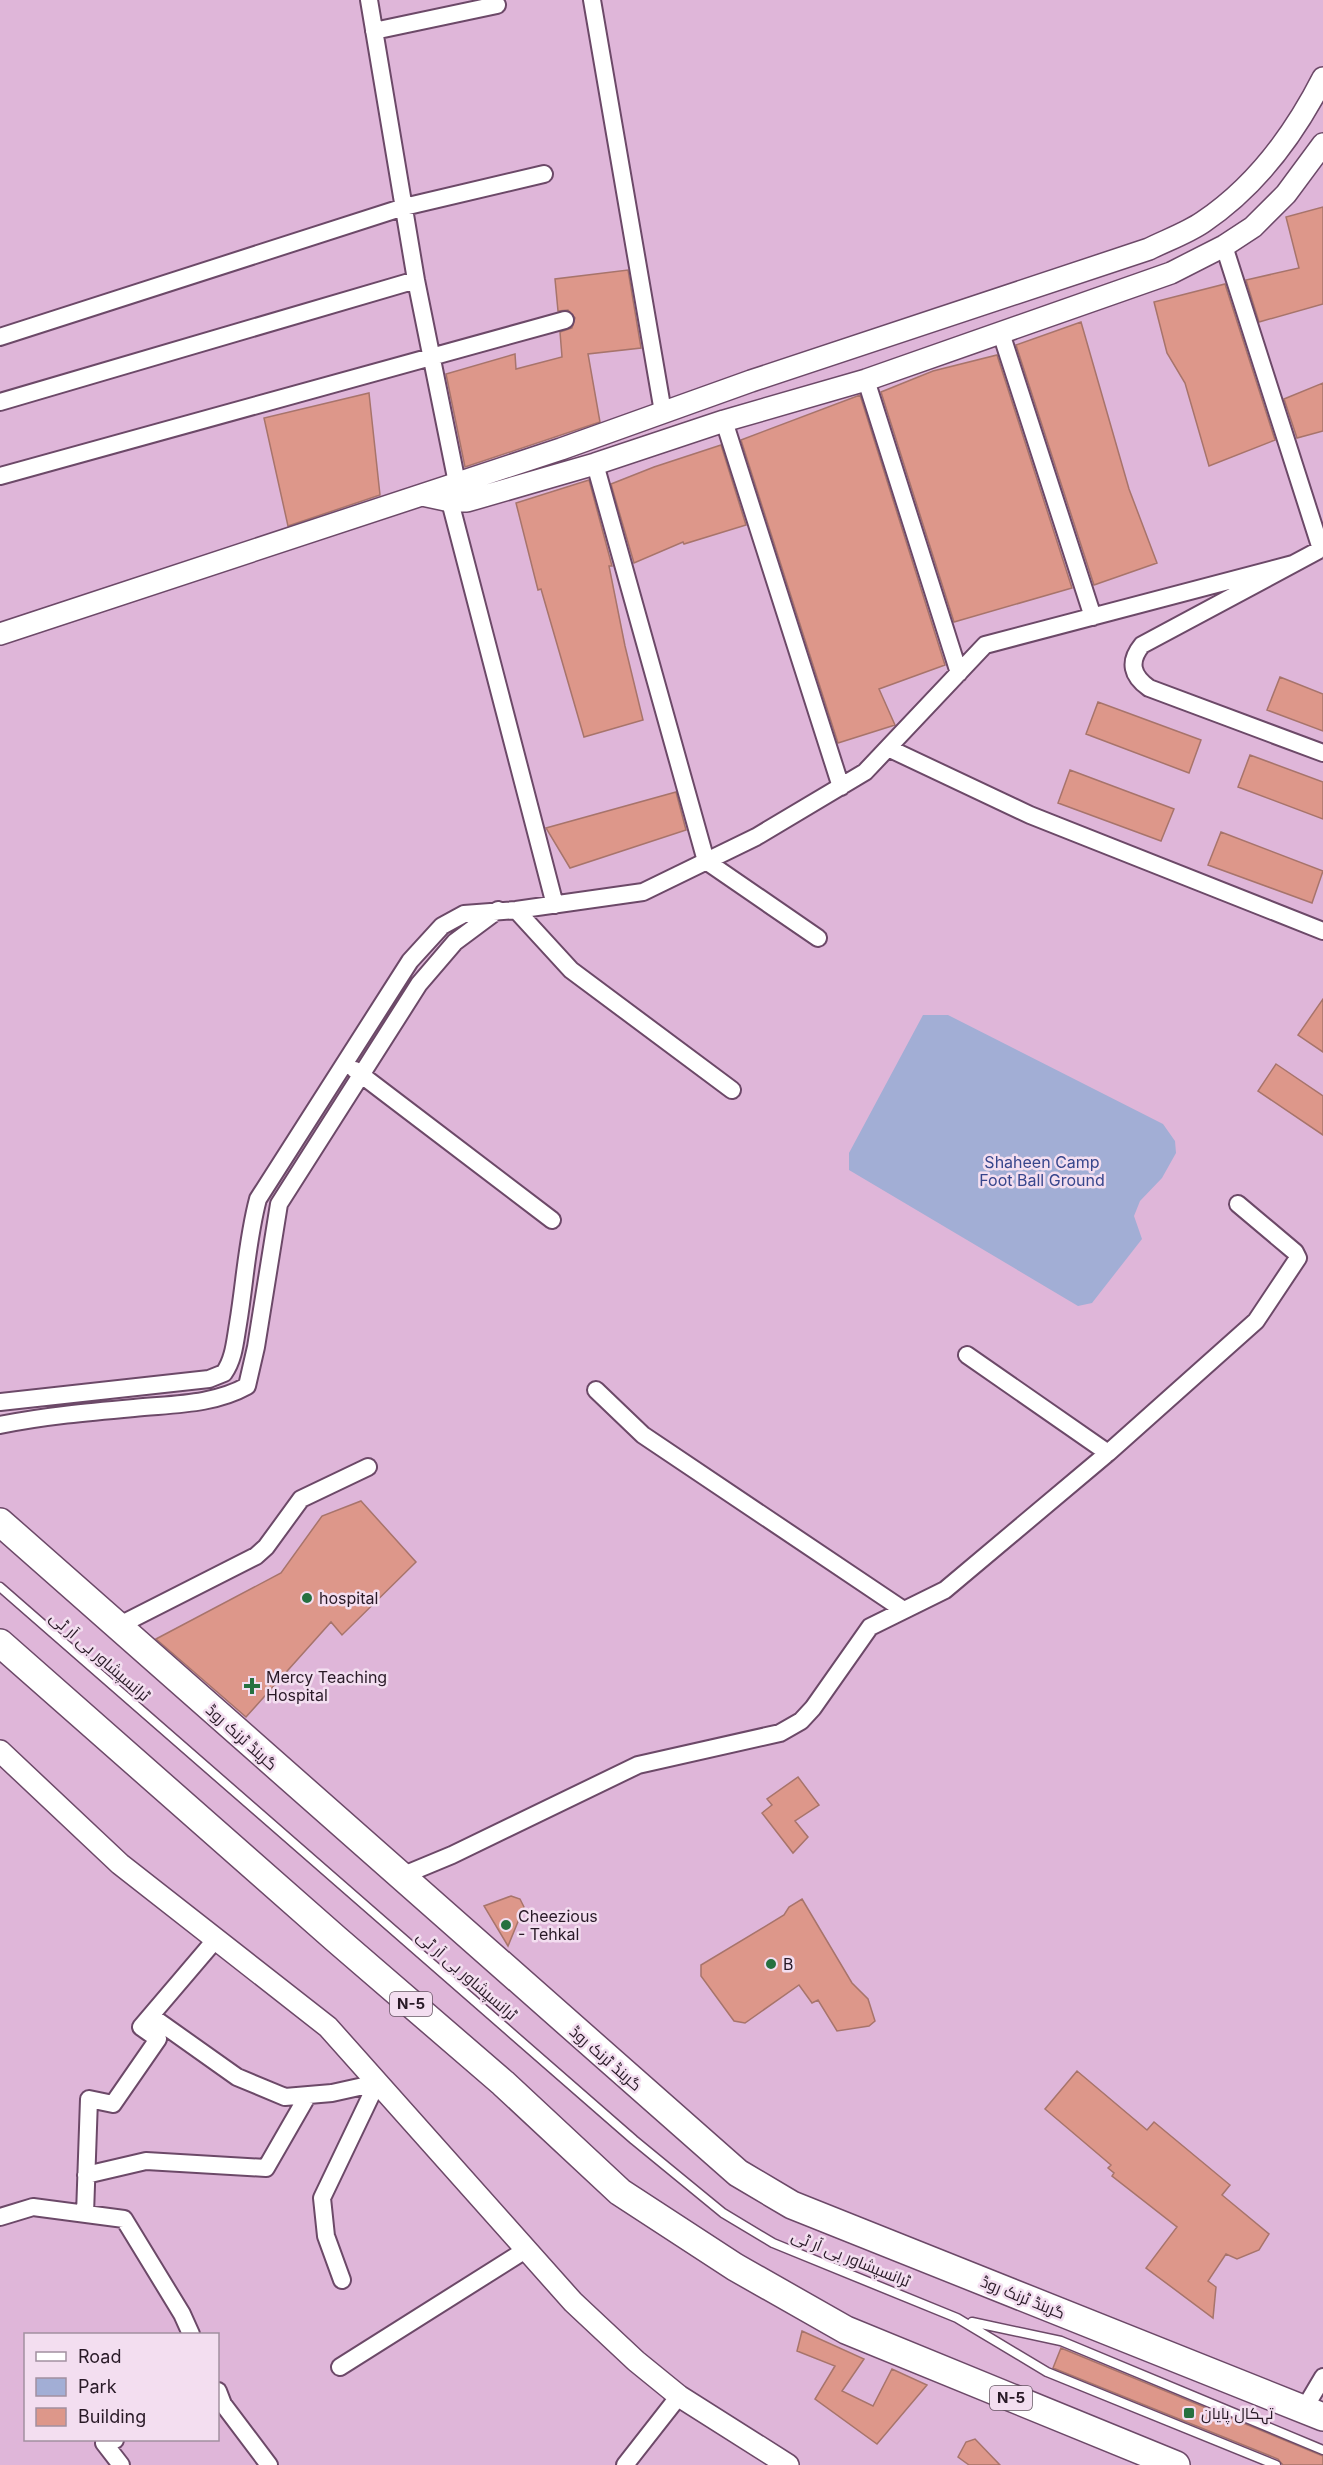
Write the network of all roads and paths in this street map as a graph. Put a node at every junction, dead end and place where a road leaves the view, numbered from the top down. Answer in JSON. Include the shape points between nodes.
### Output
{"nodes":[{"id":1,"x":369,"y":0,"type":"edge"},
{"id":2,"x":592,"y":0,"type":"edge"},
{"id":3,"x":497,"y":5,"type":"dead end"},
{"id":4,"x":374,"y":31,"type":"junction"},
{"id":5,"x":1323,"y":78,"type":"edge"},
{"id":6,"x":1323,"y":144,"type":"edge"},
{"id":7,"x":544,"y":174,"type":"dead end"},
{"id":8,"x":404,"y":207,"type":"junction"},
{"id":9,"x":1224,"y":246,"type":"junction"},
{"id":10,"x":416,"y":280,"type":"junction"},
{"id":11,"x":565,"y":320,"type":"dead end"},
{"id":12,"x":1001,"y":333,"type":"junction"},
{"id":13,"x":0,"y":338,"type":"edge"},
{"id":14,"x":431,"y":357,"type":"junction"},
{"id":15,"x":866,"y":380,"type":"junction"},
{"id":16,"x":0,"y":402,"type":"edge"},
{"id":17,"x":663,"y":412,"type":"junction"},
{"id":18,"x":724,"y":421,"type":"junction"},
{"id":19,"x":595,"y":464,"type":"junction"},
{"id":20,"x":0,"y":476,"type":"edge"},
{"id":21,"x":451,"y":490,"type":"junction"},
{"id":22,"x":1322,"y":548,"type":"edge"},
{"id":23,"x":1293,"y":564,"type":"junction"},
{"id":24,"x":1093,"y":617,"type":"junction"},
{"id":25,"x":0,"y":634,"type":"edge"},
{"id":26,"x":959,"y":673,"type":"junction"},
{"id":27,"x":888,"y":748,"type":"junction"},
{"id":28,"x":1323,"y":753,"type":"edge"},
{"id":29,"x":841,"y":787,"type":"junction"},
{"id":30,"x":706,"y":861,"type":"junction"},
{"id":31,"x":555,"y":904,"type":"junction"},
{"id":32,"x":499,"y":909,"type":"junction"},
{"id":33,"x":516,"y":910,"type":"junction"},
{"id":34,"x":1323,"y":932,"type":"edge"},
{"id":35,"x":818,"y":938,"type":"dead end"},
{"id":36,"x":346,"y":1064,"type":"junction"},
{"id":37,"x":362,"y":1075,"type":"junction"},
{"id":38,"x":732,"y":1090,"type":"dead end"},
{"id":39,"x":1238,"y":1204,"type":"dead end"},
{"id":40,"x":552,"y":1220,"type":"dead end"},
{"id":41,"x":967,"y":1355,"type":"dead end"},
{"id":42,"x":596,"y":1390,"type":"dead end"},
{"id":43,"x":0,"y":1402,"type":"edge"},
{"id":44,"x":0,"y":1425,"type":"edge"},
{"id":45,"x":1108,"y":1453,"type":"junction"},
{"id":46,"x":368,"y":1467,"type":"dead end"},
{"id":47,"x":0,"y":1522,"type":"edge"},
{"id":48,"x":0,"y":1587,"type":"edge"},
{"id":49,"x":902,"y":1609,"type":"junction"},
{"id":50,"x":118,"y":1626,"type":"junction"},
{"id":51,"x":0,"y":1643,"type":"edge"},
{"id":52,"x":0,"y":1751,"type":"edge"},
{"id":53,"x":399,"y":1877,"type":"junction"},
{"id":54,"x":216,"y":1939,"type":"junction"},
{"id":55,"x":151,"y":2016,"type":"junction"},
{"id":56,"x":377,"y":2083,"type":"junction"},
{"id":57,"x":308,"y":2095,"type":"junction"},
{"id":58,"x":86,"y":2175,"type":"junction"},
{"id":59,"x":85,"y":2214,"type":"junction"},
{"id":60,"x":0,"y":2217,"type":"edge"},
{"id":61,"x":527,"y":2249,"type":"junction"},
{"id":62,"x":342,"y":2280,"type":"dead end"},
{"id":63,"x":957,"y":2318,"type":"junction"},
{"id":64,"x":190,"y":2333,"type":"edge"},
{"id":65,"x":340,"y":2367,"type":"dead end"},
{"id":66,"x":1323,"y":2377,"type":"edge"},
{"id":67,"x":679,"y":2396,"type":"junction"},
{"id":68,"x":220,"y":2400,"type":"edge"},
{"id":69,"x":1314,"y":2413,"type":"edge"},
{"id":70,"x":110,"y":2441,"type":"edge"},
{"id":71,"x":1323,"y":2450,"type":"edge"},
{"id":72,"x":121,"y":2465,"type":"edge"},
{"id":73,"x":269,"y":2465,"type":"edge"},
{"id":74,"x":626,"y":2465,"type":"edge"},
{"id":75,"x":788,"y":2465,"type":"edge"},
{"id":76,"x":1176,"y":2465,"type":"edge"},
{"id":77,"x":1276,"y":2465,"type":"edge"}],
"edges":[{"from":1,"to":4,"type":"street"},
{"from":2,"to":17,"type":"street"},
{"from":3,"to":4,"type":"street"},
{"from":4,"to":8,"type":"street"},
{"from":5,"to":17,"type":"street","via":[[1290,136],[1220,210],[1201,224],[1149,249]]},
{"from":6,"to":9,"type":"street","via":[[1271,210]]},
{"from":7,"to":8,"type":"street"},
{"from":8,"to":10,"type":"street"},
{"from":8,"to":13,"type":"street"},
{"from":9,"to":12,"type":"street","via":[[1172,273]]},
{"from":9,"to":22,"type":"street"},
{"from":10,"to":14,"type":"street"},
{"from":10,"to":16,"type":"street"},
{"from":11,"to":14,"type":"street"},
{"from":12,"to":15,"type":"street"},
{"from":12,"to":24,"type":"street"},
{"from":14,"to":20,"type":"street"},
{"from":14,"to":21,"type":"street"},
{"from":15,"to":18,"type":"street"},
{"from":15,"to":26,"type":"street"},
{"from":17,"to":21,"type":"street"},
{"from":18,"to":19,"type":"street"},
{"from":18,"to":29,"type":"street"},
{"from":19,"to":21,"type":"street","via":[[467,501]]},
{"from":19,"to":30,"type":"street"},
{"from":21,"to":25,"type":"street","via":[[422,495]]},
{"from":21,"to":31,"type":"street"},
{"from":22,"to":23,"type":"street"},
{"from":23,"to":24,"type":"street"},
{"from":23,"to":28,"type":"street","via":[[1142,645],[1134,655],[1133,669],[1137,680],[1149,688]]},
{"from":24,"to":26,"type":"street","via":[[985,645]]},
{"from":26,"to":27,"type":"street"},
{"from":27,"to":29,"type":"street","via":[[865,772]]},
{"from":27,"to":34,"type":"street","via":[[1030,814]]},
{"from":29,"to":30,"type":"street"},
{"from":30,"to":31,"type":"street","via":[[643,892]]},
{"from":30,"to":35,"type":"street"},
{"from":31,"to":33,"type":"street"},
{"from":32,"to":33,"type":"street"},
{"from":32,"to":36,"type":"street","via":[[464,914],[442,926],[425,943]]},
{"from":32,"to":37,"type":"street","via":[[440,957]]},
{"from":33,"to":38,"type":"street","via":[[571,970]]},
{"from":36,"to":37,"type":"street"},
{"from":36,"to":43,"type":"street","via":[[258,1199],[250,1228],[233,1353],[224,1373],[208,1379]]},
{"from":37,"to":40,"type":"street"},
{"from":37,"to":44,"type":"street","via":[[279,1204],[247,1386],[209,1400]]},
{"from":39,"to":45,"type":"street","via":[[1295,1252],[1295,1265],[1256,1321]]},
{"from":41,"to":45,"type":"street"},
{"from":42,"to":49,"type":"street","via":[[644,1435]]},
{"from":45,"to":49,"type":"street","via":[[945,1590]]},
{"from":46,"to":50,"type":"street","via":[[301,1499],[255,1556]]},
{"from":47,"to":50,"type":"highway","name":"گرینڈ ٹرنک روڈ"},
{"from":48,"to":63,"type":"lane","name":"ٹرانسپشاور بی آر ٹی","via":[[723,2213],[773,2243]]},
{"from":49,"to":53,"type":"street","via":[[870,1627],[813,1708],[801,1721],[780,1733],[638,1765]]},
{"from":50,"to":53,"type":"highway","name":"گرینڈ ٹرنک روڈ"},
{"from":51,"to":76,"type":"highway","number":"N-5","via":[[503,2083],[620,2192],[735,2266],[846,2330]]},
{"from":52,"to":54,"type":"street","via":[[120,1864]]},
{"from":53,"to":69,"type":"highway","name":"گرینڈ ٹرنک روڈ","via":[[738,2173],[792,2205]]},
{"from":54,"to":55,"type":"street"},
{"from":54,"to":56,"type":"street","via":[[327,2027]]},
{"from":55,"to":57,"type":"street","via":[[237,2077],[285,2097]]},
{"from":55,"to":58,"type":"street","via":[[141,2027],[158,2039],[113,2104],[89,2099]]},
{"from":56,"to":57,"type":"street"},
{"from":56,"to":61,"type":"street"},
{"from":56,"to":62,"type":"street","via":[[322,2198],[326,2236]]},
{"from":57,"to":58,"type":"street","via":[[266,2168],[146,2161]]},
{"from":58,"to":59,"type":"street"},
{"from":59,"to":60,"type":"street","via":[[33,2207]]},
{"from":59,"to":64,"type":"street","via":[[124,2219]]},
{"from":61,"to":65,"type":"street"},
{"from":61,"to":67,"type":"street","via":[[573,2302]]},
{"from":63,"to":71,"type":"lane","name":"ٹرانسپشاور بی آر ٹی","via":[[1061,2341]]},
{"from":63,"to":77,"type":"lane","name":"ٹرانسپشاور بی آر ٹی","via":[[1047,2373]]},
{"from":66,"to":69,"type":"street"},
{"from":67,"to":74,"type":"street"},
{"from":67,"to":75,"type":"street"},
{"from":68,"to":73,"type":"street"},
{"from":70,"to":72,"type":"street","via":[[104,2443]]}]}
